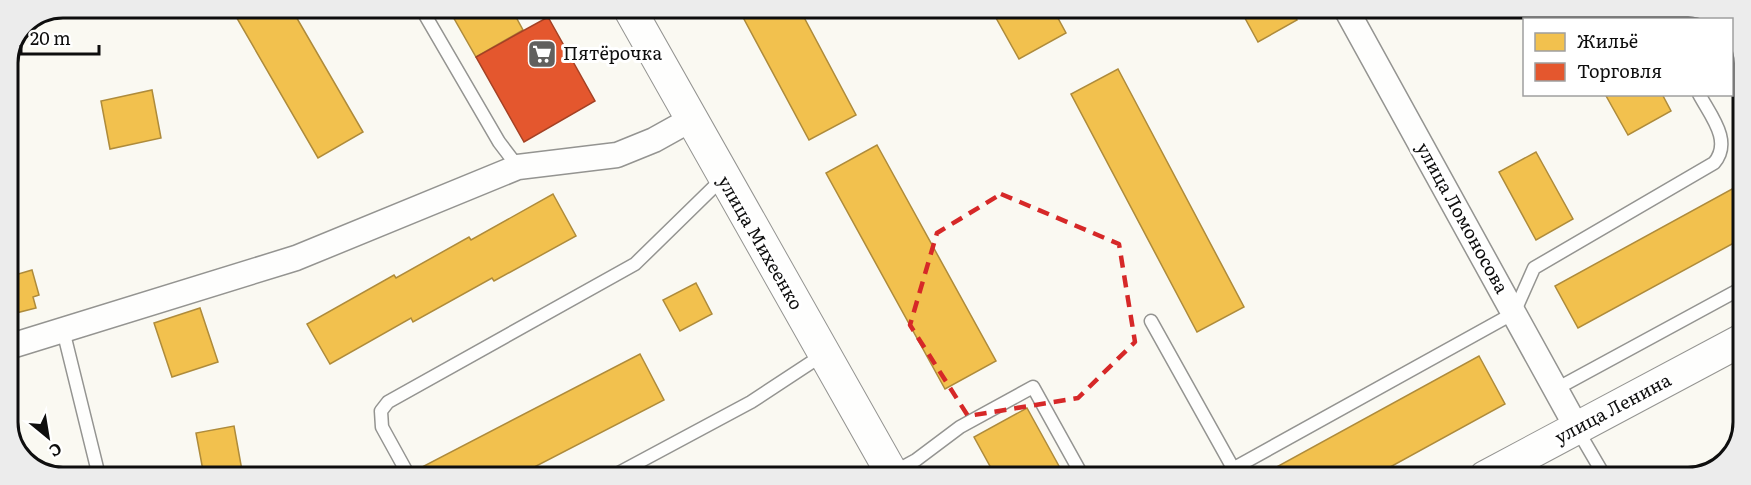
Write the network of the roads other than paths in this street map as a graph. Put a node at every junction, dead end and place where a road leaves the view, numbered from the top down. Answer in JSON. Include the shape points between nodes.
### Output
{"nodes":[{"id":1,"x":427,"y":18,"type":"edge"},
{"id":2,"x":634,"y":18,"type":"edge"},
{"id":3,"x":1351,"y":18,"type":"edge"},
{"id":4,"x":1700,"y":96,"type":"edge"},
{"id":5,"x":690,"y":120,"type":"junction"},
{"id":6,"x":518,"y":167,"type":"junction"},
{"id":7,"x":723,"y":178,"type":"junction"},
{"id":8,"x":1733,"y":293,"type":"edge"},
{"id":9,"x":1514,"y":313,"type":"junction"},
{"id":10,"x":1151,"y":321,"type":"dead end"},
{"id":11,"x":63,"y":330,"type":"junction"},
{"id":12,"x":18,"y":344,"type":"edge"},
{"id":13,"x":1733,"y":345,"type":"edge"},
{"id":14,"x":824,"y":354,"type":"junction"},
{"id":15,"x":1556,"y":389,"type":"junction"},
{"id":16,"x":1577,"y":428,"type":"junction"},
{"id":17,"x":97,"y":467,"type":"edge"},
{"id":18,"x":404,"y":467,"type":"edge"},
{"id":19,"x":631,"y":467,"type":"edge"},
{"id":20,"x":888,"y":467,"type":"edge"},
{"id":21,"x":905,"y":467,"type":"edge"},
{"id":22,"x":1077,"y":467,"type":"edge"},
{"id":23,"x":1233,"y":467,"type":"edge"},
{"id":24,"x":1246,"y":467,"type":"edge"},
{"id":25,"x":1504,"y":467,"type":"edge"},
{"id":26,"x":1599,"y":467,"type":"edge"}],
"edges":[{"from":1,"to":6,"type":"lane","via":[[499,142]]},
{"from":2,"to":5,"type":"street","name":"улица Михеенко"},
{"from":3,"to":9,"type":"street","name":"улица Ломоносова"},
{"from":4,"to":9,"type":"lane","via":[[1717,127],[1722,154],[1714,163],[1534,268]]},
{"from":5,"to":6,"type":"street","via":[[617,155]]},
{"from":5,"to":7,"type":"street","name":"улица Михеенко"},
{"from":6,"to":11,"type":"street","via":[[296,258]]},
{"from":7,"to":14,"type":"street","name":"улица Михеенко"},
{"from":7,"to":18,"type":"lane","via":[[635,264],[388,402],[381,411],[382,427]]},
{"from":8,"to":15,"type":"lane"},
{"from":9,"to":15,"type":"street","name":"улица Ломоносова"},
{"from":9,"to":24,"type":"lane"},
{"from":10,"to":23,"type":"lane"},
{"from":11,"to":12,"type":"street"},
{"from":11,"to":17,"type":"lane"},
{"from":13,"to":16,"type":"street","name":"улица Ленина"},
{"from":14,"to":19,"type":"lane","via":[[751,402]]},
{"from":14,"to":20,"type":"street","name":"улица Михеенко"},
{"from":15,"to":16,"type":"street","name":"улица Ломоносова"},
{"from":16,"to":25,"type":"street","name":"улица Ленина"},
{"from":16,"to":26,"type":"lane"},
{"from":21,"to":22,"type":"lane","via":[[960,427],[1033,387]]}]}
